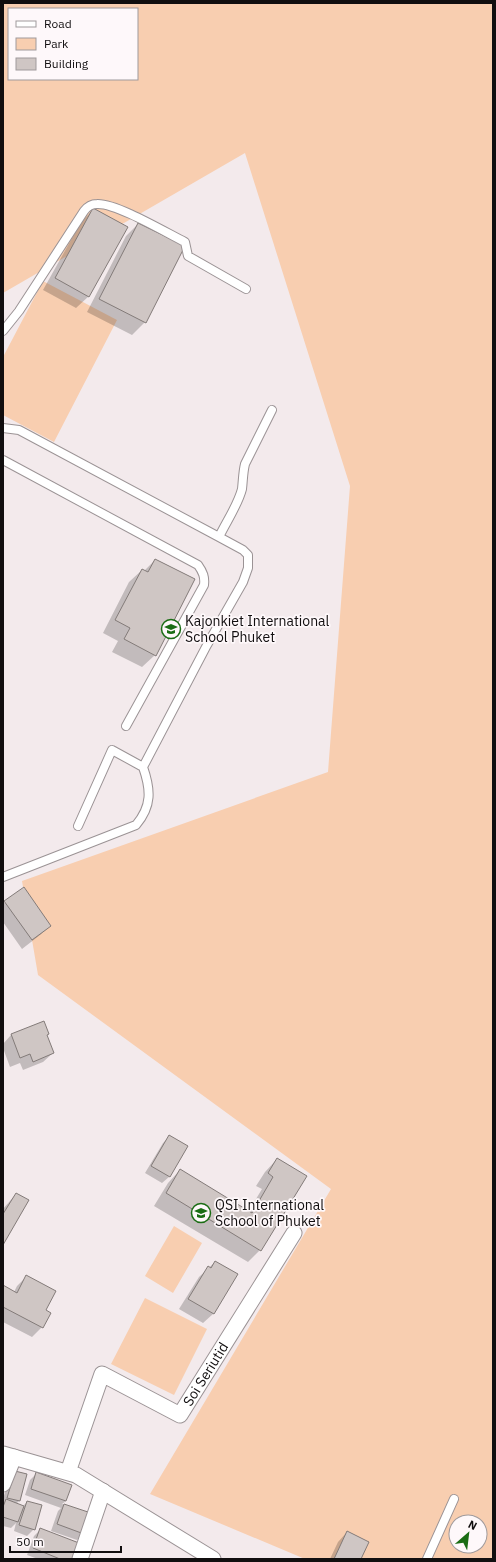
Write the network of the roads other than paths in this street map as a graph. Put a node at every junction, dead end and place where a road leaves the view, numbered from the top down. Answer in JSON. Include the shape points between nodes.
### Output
{"nodes":[{"id":1,"x":246,"y":289,"type":"dead end"},
{"id":2,"x":3,"y":332,"type":"edge"},
{"id":3,"x":272,"y":410,"type":"dead end"},
{"id":4,"x":3,"y":428,"type":"edge"},
{"id":5,"x":3,"y":460,"type":"edge"},
{"id":6,"x":219,"y":537,"type":"junction"},
{"id":7,"x":126,"y":726,"type":"dead end"},
{"id":8,"x":143,"y":767,"type":"junction"},
{"id":9,"x":78,"y":826,"type":"dead end"},
{"id":10,"x":3,"y":877,"type":"edge"},
{"id":11,"x":294,"y":1233,"type":"dead end"},
{"id":12,"x":9,"y":1455,"type":"edge"},
{"id":13,"x":68,"y":1472,"type":"junction"},
{"id":14,"x":3,"y":1484,"type":"edge"},
{"id":15,"x":103,"y":1491,"type":"junction"},
{"id":16,"x":454,"y":1499,"type":"dead end"},
{"id":17,"x":80,"y":1559,"type":"edge"},
{"id":18,"x":214,"y":1559,"type":"edge"},
{"id":19,"x":427,"y":1559,"type":"edge"}],
"edges":[{"from":1,"to":2,"type":"lane","via":[[188,256],[184,242],[114,207],[97,204],[89,206],[84,211]]},
{"from":3,"to":6,"type":"lane","via":[[245,464],[239,498]]},
{"from":4,"to":6,"type":"lane","via":[[19,430]]},
{"from":5,"to":7,"type":"lane","via":[[198,565],[202,572],[204,586]]},
{"from":6,"to":8,"type":"lane","via":[[248,555],[248,568],[243,582]]},
{"from":8,"to":9,"type":"lane","via":[[112,750]]},
{"from":8,"to":10,"type":"lane","via":[[149,783],[149,796],[142,818],[136,825]]},
{"from":11,"to":13,"type":"street","name":"Soi Seriutid","via":[[180,1415],[102,1374]]},
{"from":12,"to":13,"type":"street"},
{"from":12,"to":14,"type":"street"},
{"from":13,"to":15,"type":"street"},
{"from":15,"to":17,"type":"street"},
{"from":15,"to":18,"type":"street"},
{"from":16,"to":19,"type":"lane"}]}
